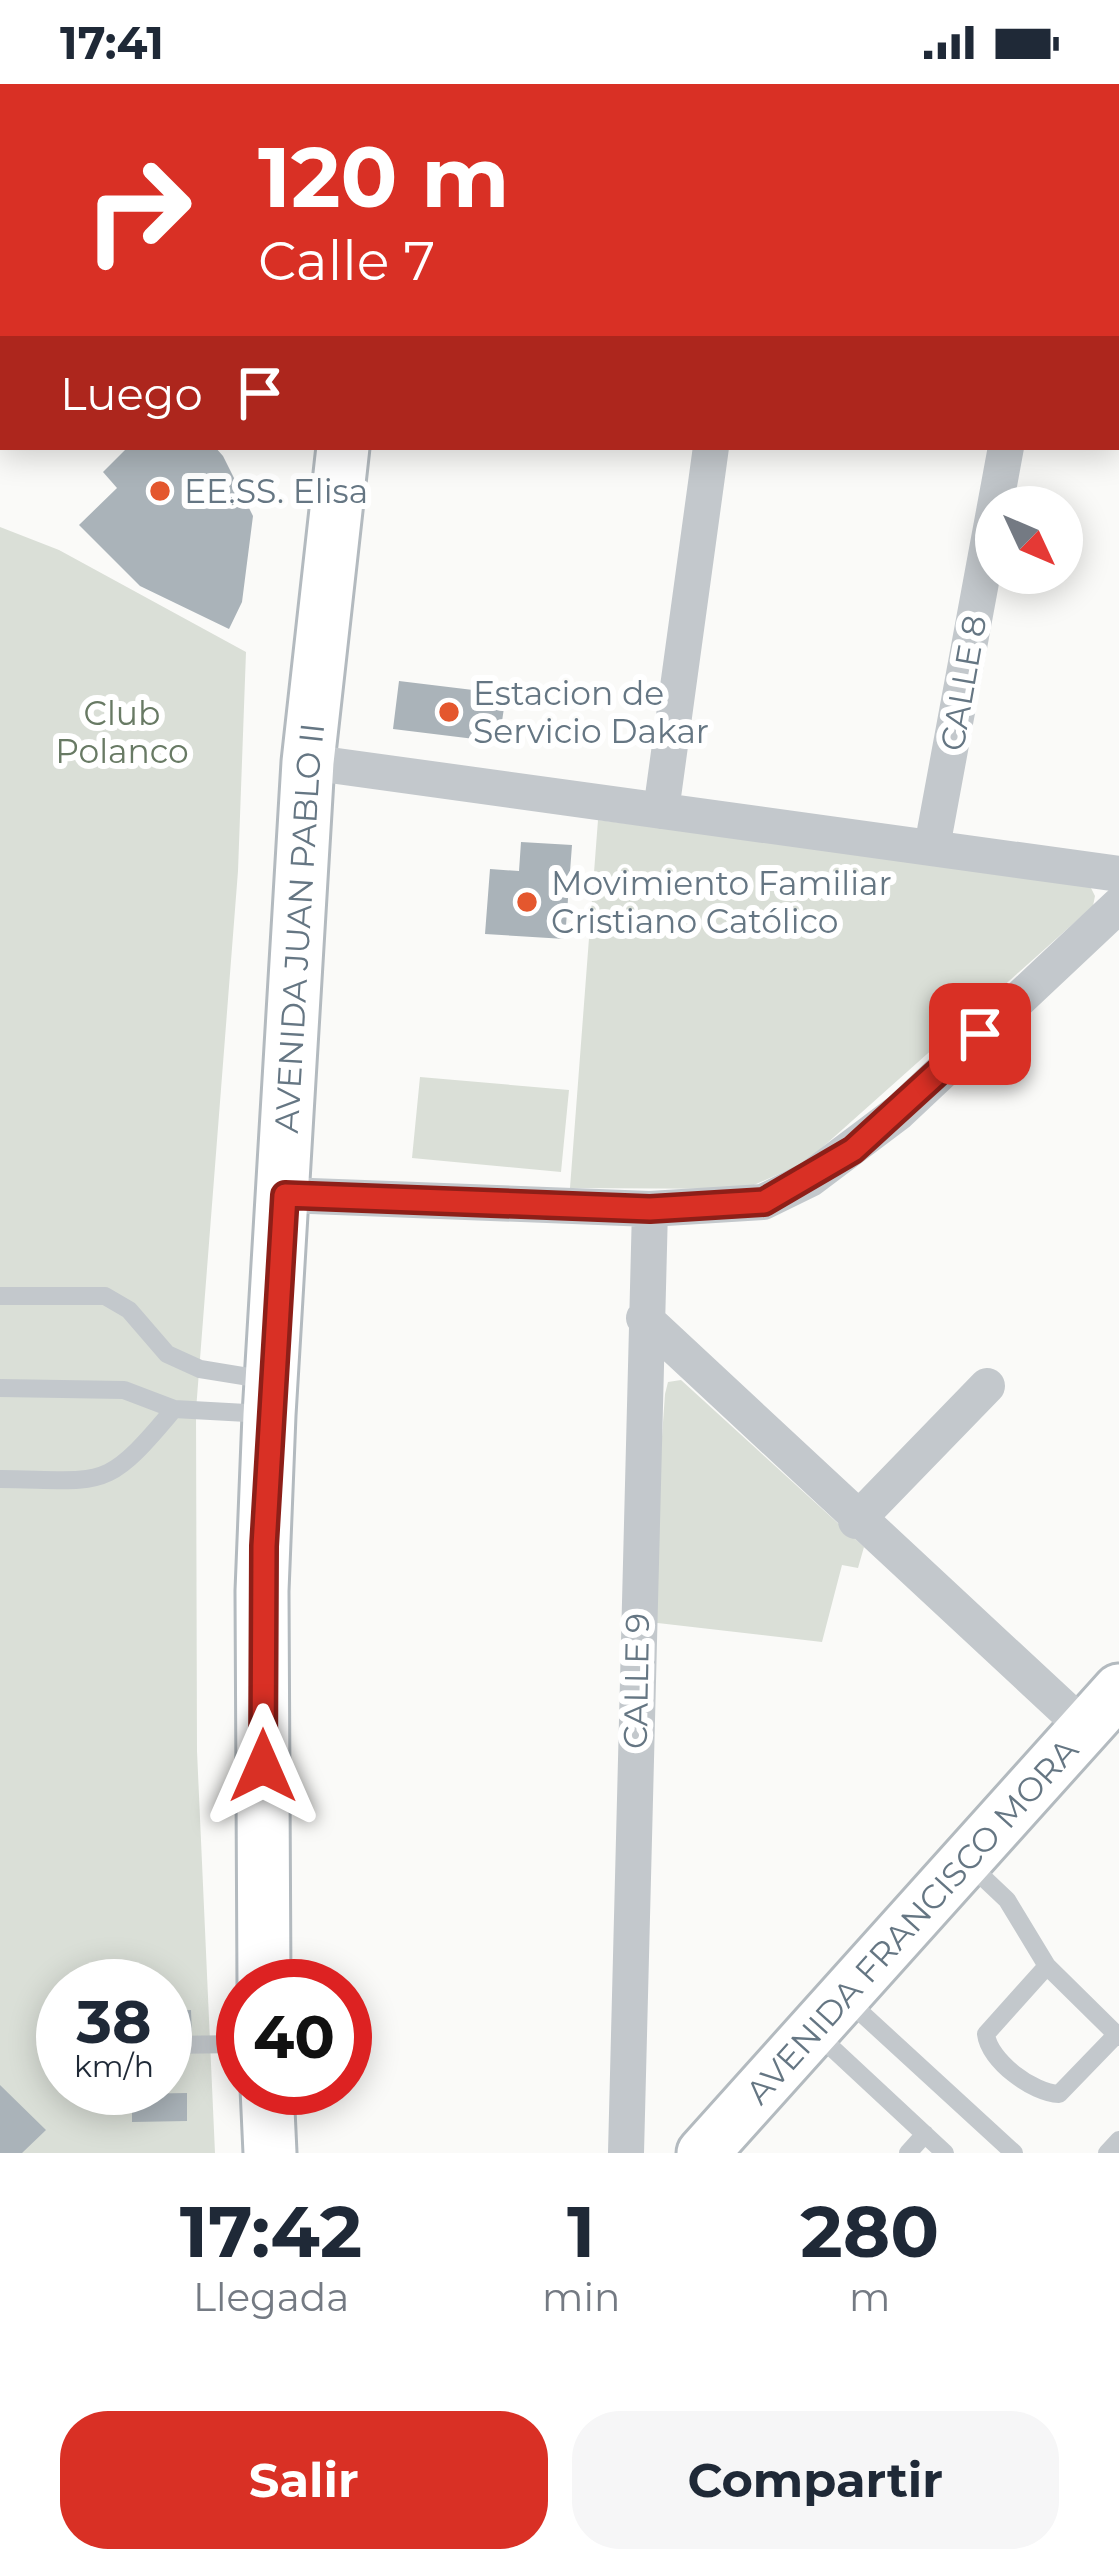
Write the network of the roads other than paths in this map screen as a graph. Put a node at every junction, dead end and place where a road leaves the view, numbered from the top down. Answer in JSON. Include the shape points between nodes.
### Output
{"nodes":[{"id":1,"x":343,"y":450,"type":"edge"},
{"id":2,"x":711,"y":450,"type":"edge"},
{"id":3,"x":1005,"y":450,"type":"edge"},
{"id":4,"x":308,"y":762,"type":"junction"},
{"id":5,"x":662,"y":811,"type":"junction"},
{"id":6,"x":932,"y":847,"type":"junction"},
{"id":7,"x":1119,"y":874,"type":"edge"},
{"id":8,"x":1119,"y":905,"type":"edge"},
{"id":9,"x":285,"y":1195,"type":"junction"},
{"id":10,"x":650,"y":1209,"type":"junction"},
{"id":11,"x":0,"y":1296,"type":"edge"},
{"id":12,"x":644,"y":1318,"type":"junction"},
{"id":13,"x":987,"y":1385,"type":"dead end"},
{"id":14,"x":0,"y":1388,"type":"edge"},
{"id":15,"x":270,"y":1397,"type":"junction"},
{"id":16,"x":174,"y":1409,"type":"junction"},
{"id":17,"x":0,"y":1479,"type":"edge"},
{"id":18,"x":856,"y":1521,"type":"junction"},
{"id":19,"x":1119,"y":1690,"type":"edge"},
{"id":20,"x":1085,"y":1728,"type":"junction"},
{"id":21,"x":965,"y":1861,"type":"junction"},
{"id":22,"x":264,"y":1959,"type":"edge"},
{"id":23,"x":1047,"y":1966,"type":"junction"},
{"id":24,"x":828,"y":2014,"type":"junction"},
{"id":25,"x":1118,"y":2036,"type":"edge"},
{"id":26,"x":268,"y":2115,"type":"edge"},
{"id":27,"x":925,"y":2134,"type":"junction"},
{"id":28,"x":1119,"y":2140,"type":"edge"},
{"id":29,"x":270,"y":2153,"type":"edge"},
{"id":30,"x":626,"y":2153,"type":"edge"},
{"id":31,"x":704,"y":2153,"type":"edge"},
{"id":32,"x":908,"y":2153,"type":"edge"},
{"id":33,"x":945,"y":2153,"type":"edge"},
{"id":34,"x":1013,"y":2153,"type":"edge"},
{"id":35,"x":1107,"y":2153,"type":"edge"}],
"edges":[{"from":1,"to":4,"type":"street","name":"AVENIDA JUAN PABLO II"},
{"from":2,"to":5,"type":"street"},
{"from":3,"to":6,"type":"street","name":"CALLE 8"},
{"from":4,"to":5,"type":"street"},
{"from":4,"to":9,"type":"street","name":"AVENIDA JUAN PABLO II"},
{"from":5,"to":6,"type":"street"},
{"from":6,"to":7,"type":"street"},
{"from":8,"to":10,"type":"street","via":[[899,1112],[810,1179],[764,1202]]},
{"from":9,"to":10,"type":"street"},
{"from":9,"to":15,"type":"street","name":"AVENIDA JUAN PABLO II"},
{"from":10,"to":12,"type":"street","name":"CALLE 9"},
{"from":11,"to":15,"type":"lane","via":[[105,1296],[130,1310],[167,1354]]},
{"from":12,"to":18,"type":"street"},
{"from":12,"to":30,"type":"street","name":"CALLE 9"},
{"from":13,"to":18,"type":"street"},
{"from":14,"to":16,"type":"lane","via":[[124,1390]]},
{"from":15,"to":16,"type":"lane"},
{"from":15,"to":22,"type":"street","name":"AVENIDA JUAN PABLO II"},
{"from":16,"to":17,"type":"lane","via":[[107,1478]]},
{"from":18,"to":20,"type":"street"},
{"from":19,"to":20,"type":"street","name":"AVENIDA FRANCISCO MORA"},
{"from":20,"to":21,"type":"street","name":"AVENIDA FRANCISCO MORA"},
{"from":21,"to":23,"type":"lane","via":[[1007,1900]]},
{"from":21,"to":24,"type":"street","name":"AVENIDA FRANCISCO MORA"},
{"from":23,"to":25,"type":"lane"},
{"from":23,"to":25,"type":"lane","via":[[986,2034],[994,2055],[1043,2094],[1059,2094]]},
{"from":24,"to":27,"type":"lane"},
{"from":24,"to":31,"type":"street","name":"AVENIDA FRANCISCO MORA"},
{"from":24,"to":34,"type":"lane"},
{"from":26,"to":29,"type":"street"},
{"from":27,"to":32,"type":"lane"},
{"from":27,"to":33,"type":"lane"},
{"from":28,"to":35,"type":"lane"}]}
